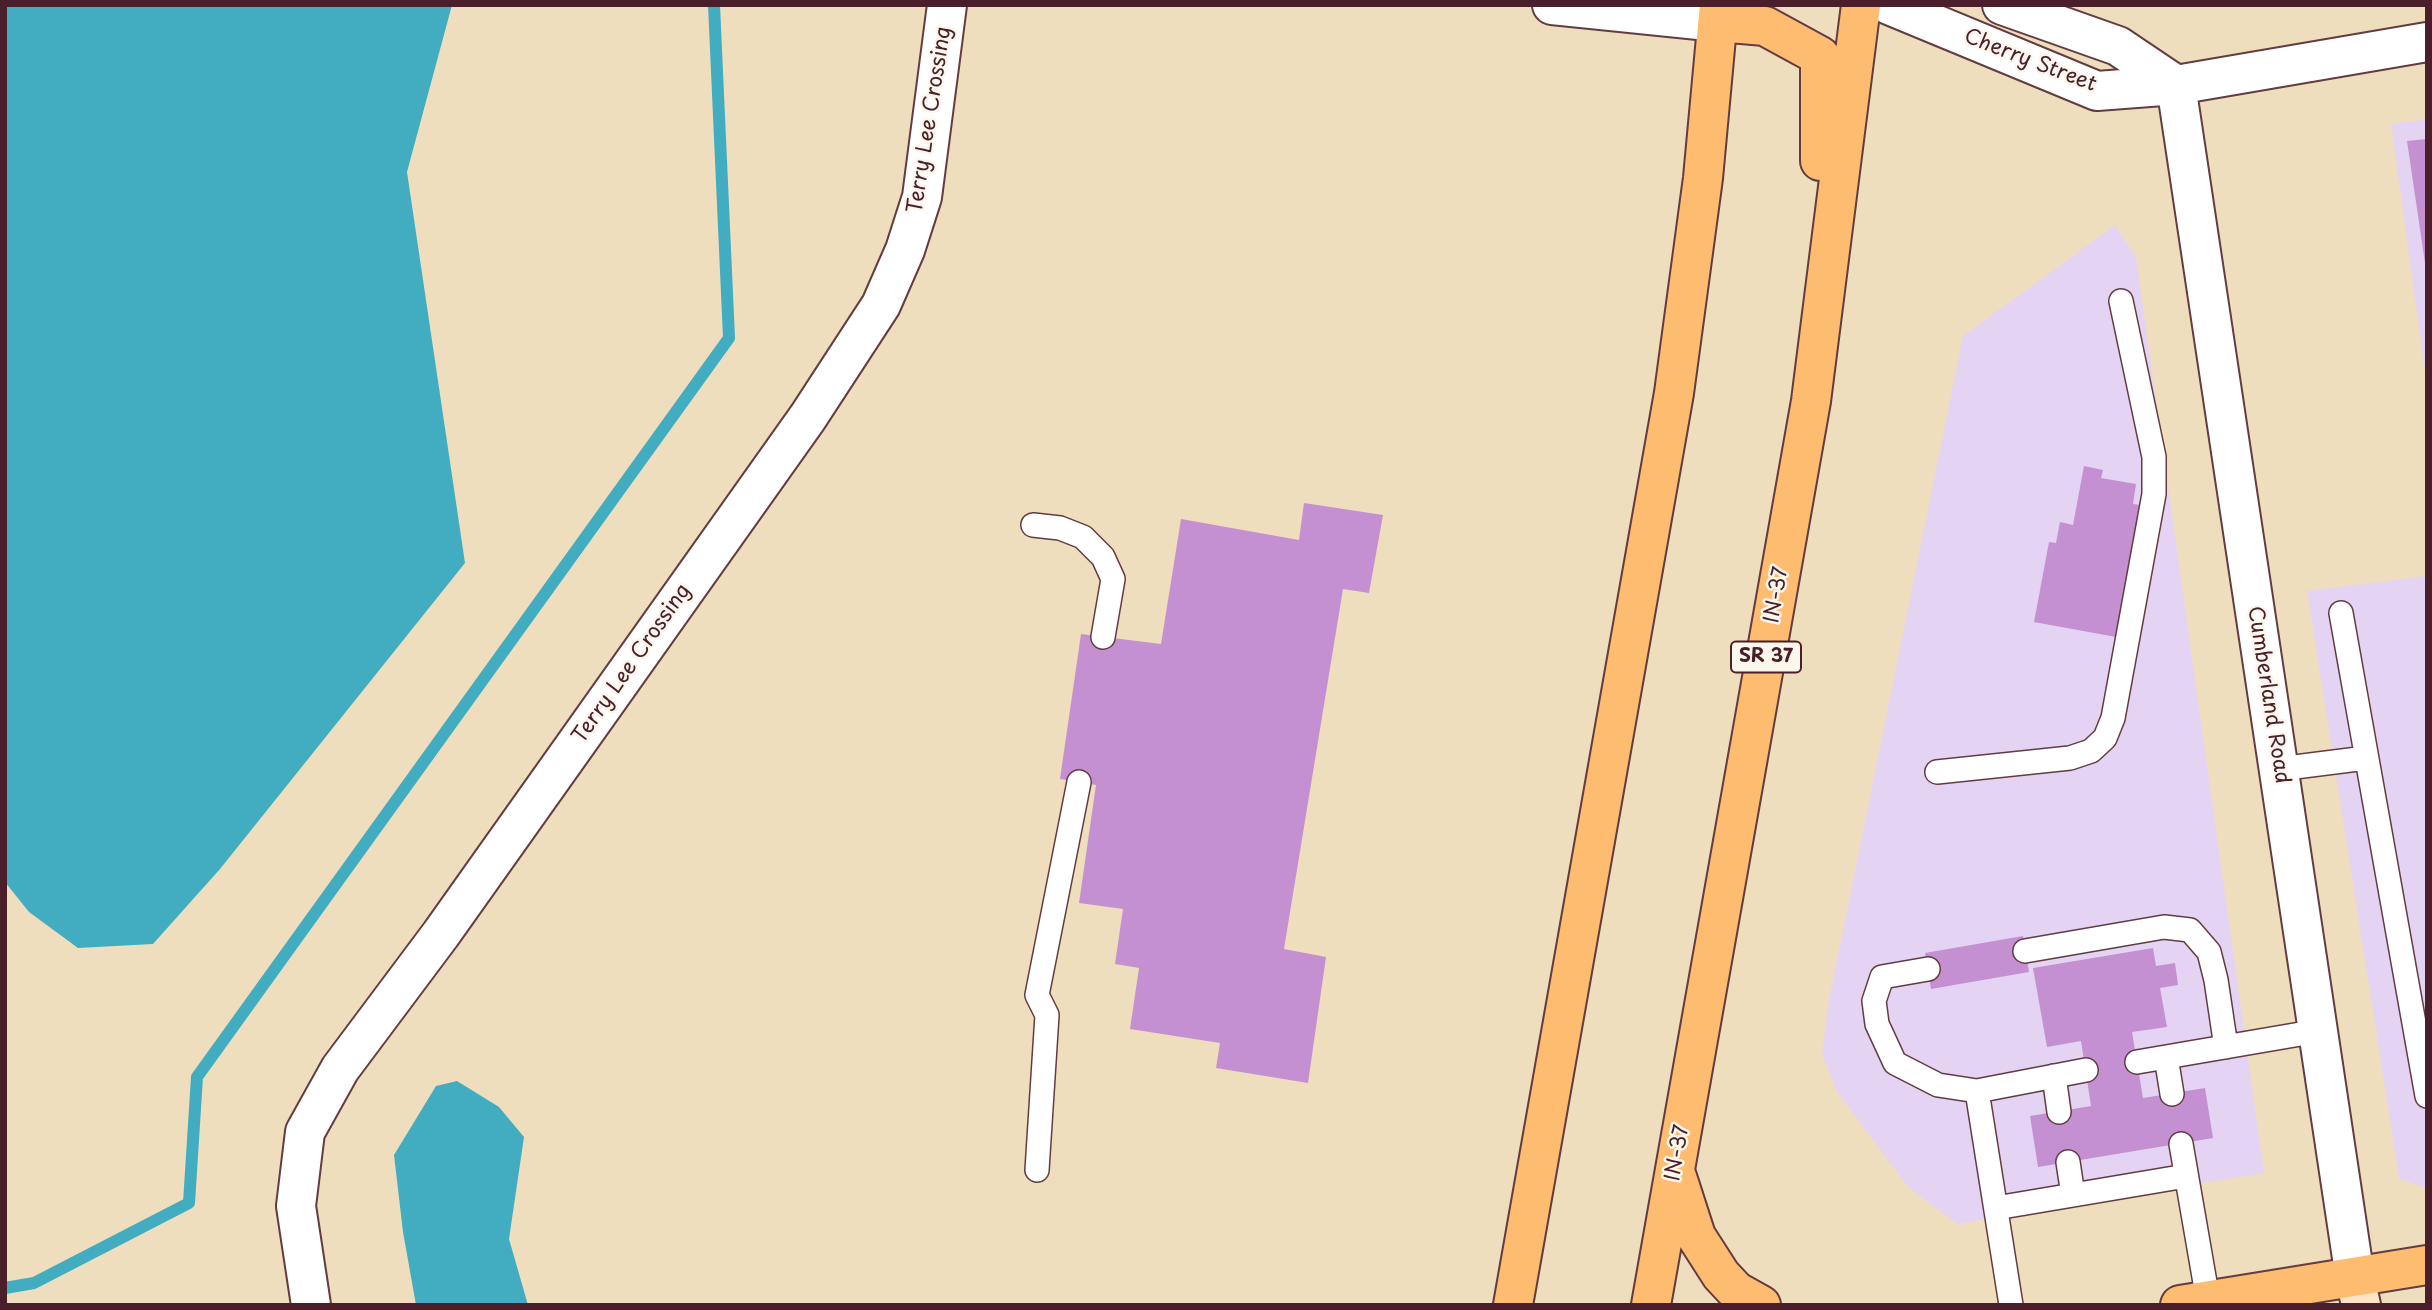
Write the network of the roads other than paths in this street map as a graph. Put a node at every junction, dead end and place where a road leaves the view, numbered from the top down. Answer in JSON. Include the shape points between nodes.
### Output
{"nodes":[{"id":1,"x":947,"y":5,"type":"edge"},
{"id":2,"x":1552,"y":5,"type":"edge"},
{"id":3,"x":1861,"y":5,"type":"edge"},
{"id":4,"x":1889,"y":5,"type":"edge"},
{"id":5,"x":2002,"y":5,"type":"edge"},
{"id":6,"x":1718,"y":13,"type":"edge"},
{"id":7,"x":2427,"y":42,"type":"edge"},
{"id":8,"x":2176,"y":85,"type":"junction"},
{"id":9,"x":2121,"y":301,"type":"dead end"},
{"id":10,"x":1811,"y":401,"type":"junction"},
{"id":11,"x":1033,"y":526,"type":"dead end"},
{"id":12,"x":2341,"y":613,"type":"dead end"},
{"id":13,"x":1103,"y":637,"type":"dead end"},
{"id":14,"x":2366,"y":758,"type":"junction"},
{"id":15,"x":2279,"y":769,"type":"junction"},
{"id":16,"x":1937,"y":772,"type":"dead end"},
{"id":17,"x":1079,"y":782,"type":"dead end"},
{"id":18,"x":2025,"y":951,"type":"dead end"},
{"id":19,"x":1927,"y":969,"type":"dead end"},
{"id":20,"x":2318,"y":1031,"type":"junction"},
{"id":21,"x":2226,"y":1047,"type":"junction"},
{"id":22,"x":2166,"y":1057,"type":"junction"},
{"id":23,"x":2137,"y":1062,"type":"dead end"},
{"id":24,"x":2087,"y":1070,"type":"dead end"},
{"id":25,"x":2054,"y":1076,"type":"junction"},
{"id":26,"x":1977,"y":1091,"type":"junction"},
{"id":27,"x":2172,"y":1094,"type":"dead end"},
{"id":28,"x":2427,"y":1096,"type":"edge"},
{"id":29,"x":2060,"y":1112,"type":"dead end"},
{"id":30,"x":2180,"y":1144,"type":"dead end"},
{"id":31,"x":2068,"y":1162,"type":"dead end"},
{"id":32,"x":1037,"y":1170,"type":"dead end"},
{"id":33,"x":1675,"y":1170,"type":"junction"},
{"id":34,"x":2186,"y":1175,"type":"junction"},
{"id":35,"x":2073,"y":1195,"type":"junction"},
{"id":36,"x":1996,"y":1208,"type":"junction"},
{"id":37,"x":2427,"y":1265,"type":"edge"},
{"id":38,"x":2358,"y":1291,"type":"edge"},
{"id":39,"x":2194,"y":1302,"type":"edge"},
{"id":40,"x":312,"y":1305,"type":"edge"},
{"id":41,"x":1513,"y":1305,"type":"edge"},
{"id":42,"x":1651,"y":1305,"type":"edge"},
{"id":43,"x":1761,"y":1305,"type":"edge"},
{"id":44,"x":2011,"y":1305,"type":"edge"}],
"edges":[{"from":1,"to":40,"type":"street","name":"Terry Lee Crossing","via":[[922,197],[881,305],[792,440],[340,1069],[305,1132],[296,1206]]},
{"from":2,"to":6,"type":"street"},
{"from":3,"to":10,"type":"main road","name":"IN-37","number":"SR 37"},
{"from":4,"to":8,"type":"street","name":"Cherry Street","via":[[2097,91]]},
{"from":5,"to":8,"type":"street","name":"Cherry Street","via":[[2118,46]]},
{"from":6,"to":10,"type":"main road","via":[[1765,26],[1820,56]]},
{"from":6,"to":41,"type":"main road","via":[[1703,178],[1674,393]]},
{"from":7,"to":8,"type":"street","name":"Cherry Street"},
{"from":8,"to":15,"type":"street","name":"Cumberland Road"},
{"from":9,"to":16,"type":"lane","via":[[2154,457],[2154,494],[2113,718],[2105,738],[2091,751],[2070,758]]},
{"from":10,"to":33,"type":"main road","name":"IN-37","number":"SR 37"},
{"from":11,"to":13,"type":"lane","via":[[1060,528],[1083,537],[1103,557],[1112,579]]},
{"from":12,"to":14,"type":"lane"},
{"from":14,"to":15,"type":"lane"},
{"from":14,"to":28,"type":"lane"},
{"from":15,"to":20,"type":"street","name":"Cumberland Road"},
{"from":17,"to":32,"type":"lane","via":[[1037,995],[1047,1015]]},
{"from":18,"to":21,"type":"lane","via":[[2164,927],[2190,930],[2209,951]]},
{"from":19,"to":26,"type":"lane","via":[[1882,978],[1874,1001],[1877,1024],[1895,1063],[1938,1085]]},
{"from":20,"to":21,"type":"lane"},
{"from":20,"to":38,"type":"street","name":"Cumberland Road"},
{"from":21,"to":22,"type":"lane"},
{"from":22,"to":23,"type":"lane"},
{"from":22,"to":27,"type":"lane"},
{"from":24,"to":25,"type":"lane"},
{"from":25,"to":26,"type":"lane"},
{"from":25,"to":29,"type":"lane"},
{"from":26,"to":36,"type":"lane"},
{"from":30,"to":34,"type":"lane"},
{"from":31,"to":35,"type":"lane"},
{"from":33,"to":42,"type":"main road","name":"IN-37","number":"SR 37"},
{"from":33,"to":43,"type":"main road","via":[[1696,1236],[1736,1291]]},
{"from":34,"to":35,"type":"lane"},
{"from":34,"to":39,"type":"lane"},
{"from":35,"to":36,"type":"lane"},
{"from":36,"to":44,"type":"lane"},
{"from":37,"to":38,"type":"main road"},
{"from":38,"to":39,"type":"main road"}]}
